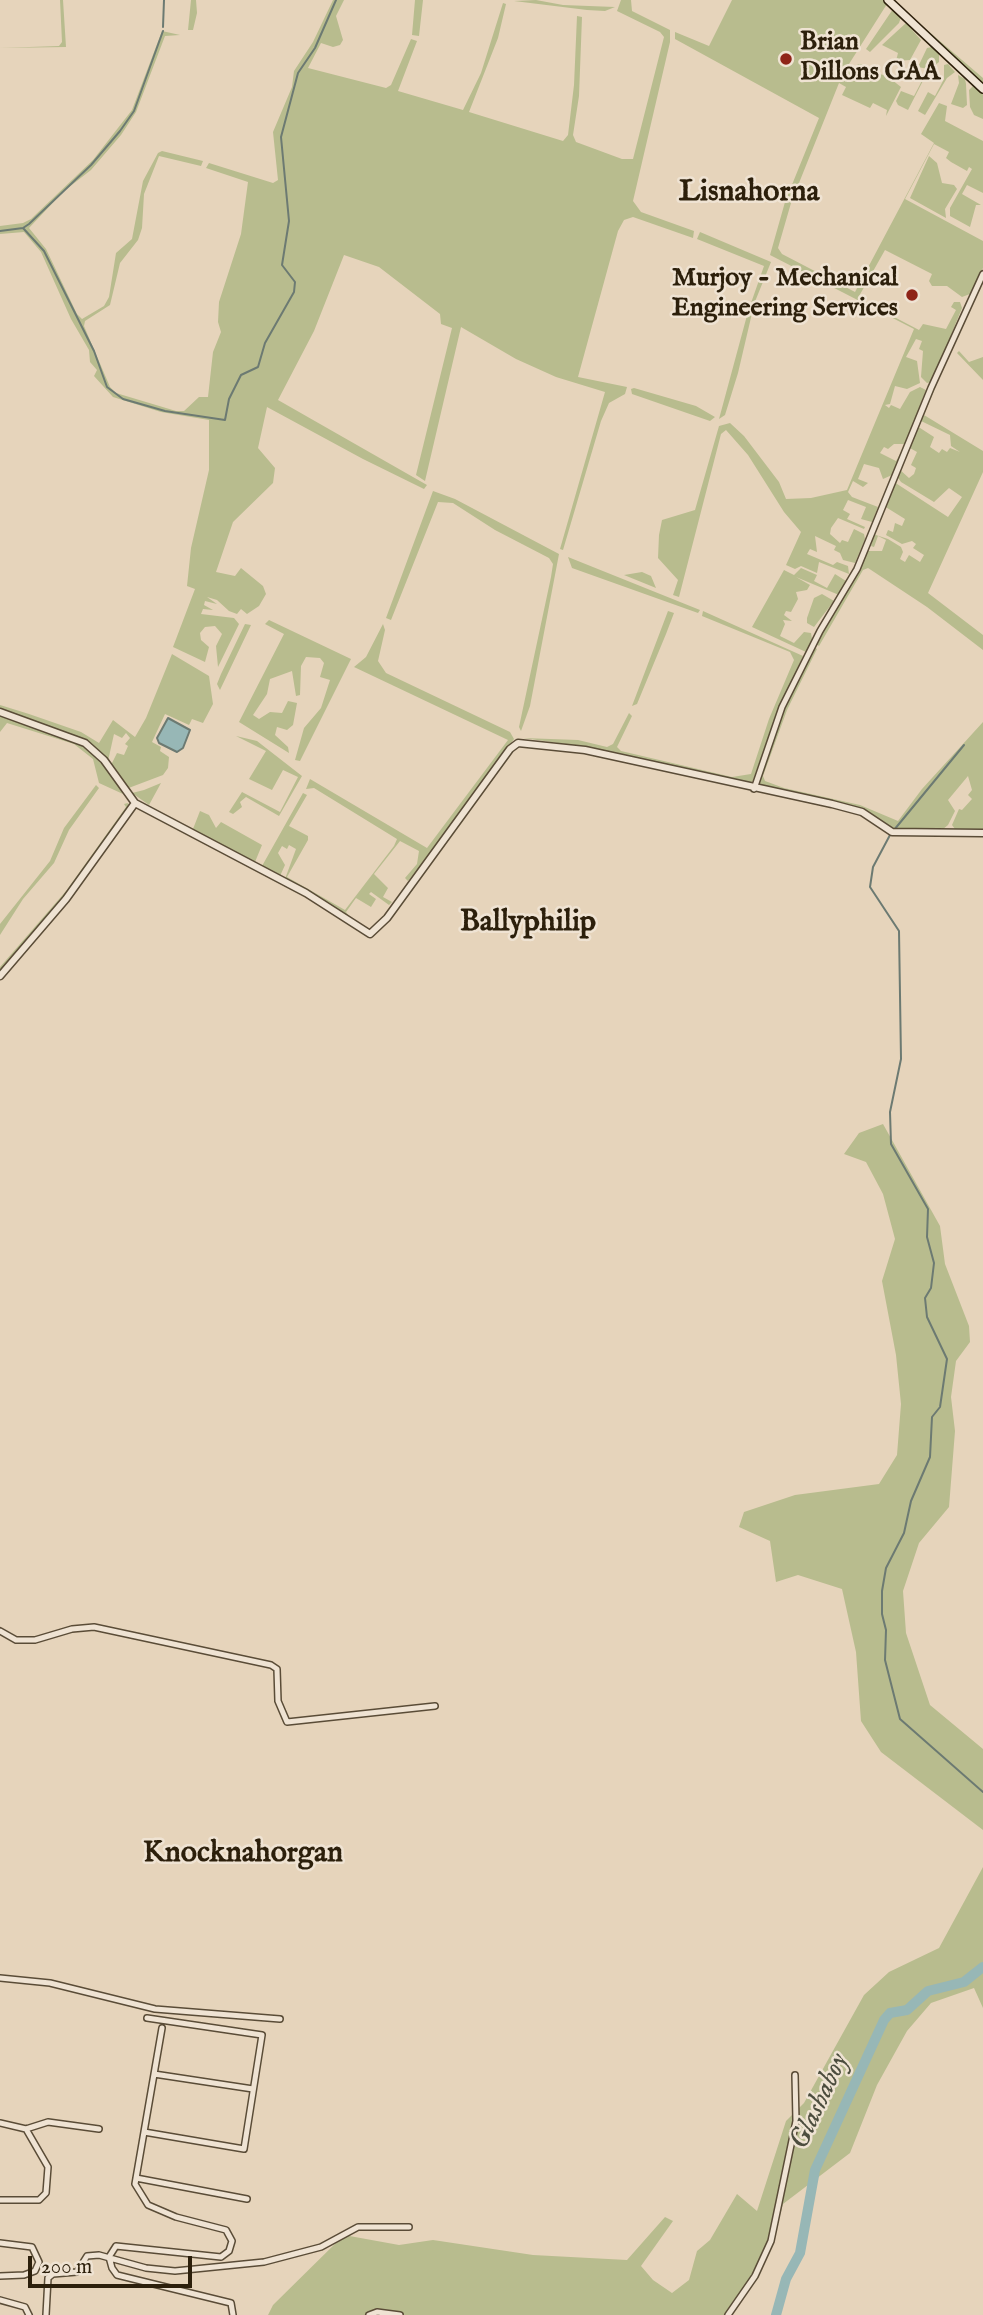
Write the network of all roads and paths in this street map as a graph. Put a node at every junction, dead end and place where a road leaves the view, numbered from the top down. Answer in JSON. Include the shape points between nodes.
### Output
{"nodes":[{"id":1,"x":888,"y":0,"type":"edge"},
{"id":2,"x":983,"y":89,"type":"edge"},
{"id":3,"x":983,"y":274,"type":"edge"},
{"id":4,"x":0,"y":712,"type":"edge"},
{"id":5,"x":754,"y":789,"type":"junction"},
{"id":6,"x":135,"y":803,"type":"junction"},
{"id":7,"x":983,"y":833,"type":"edge"},
{"id":8,"x":0,"y":976,"type":"edge"},
{"id":9,"x":0,"y":1631,"type":"edge"},
{"id":10,"x":435,"y":1706,"type":"dead end"},
{"id":11,"x":0,"y":1978,"type":"edge"},
{"id":12,"x":147,"y":2018,"type":"dead end"},
{"id":13,"x":279,"y":2019,"type":"dead end"},
{"id":14,"x":162,"y":2028,"type":"dead end"},
{"id":15,"x":154,"y":2074,"type":"junction"},
{"id":16,"x":795,"y":2075,"type":"dead end"},
{"id":17,"x":253,"y":2089,"type":"junction"},
{"id":18,"x":0,"y":2123,"type":"edge"},
{"id":19,"x":26,"y":2129,"type":"junction"},
{"id":20,"x":99,"y":2129,"type":"dead end"},
{"id":21,"x":144,"y":2132,"type":"junction"},
{"id":22,"x":136,"y":2178,"type":"junction"},
{"id":23,"x":247,"y":2199,"type":"dead end"},
{"id":24,"x":0,"y":2200,"type":"edge"},
{"id":25,"x":409,"y":2227,"type":"dead end"},
{"id":26,"x":0,"y":2243,"type":"edge"},
{"id":27,"x":109,"y":2257,"type":"junction"},
{"id":28,"x":0,"y":2276,"type":"edge"},
{"id":29,"x":0,"y":2300,"type":"edge"},
{"id":30,"x":29,"y":2315,"type":"edge"},
{"id":31,"x":46,"y":2315,"type":"edge"},
{"id":32,"x":233,"y":2315,"type":"edge"},
{"id":33,"x":369,"y":2315,"type":"edge"},
{"id":34,"x":400,"y":2315,"type":"edge"},
{"id":35,"x":728,"y":2315,"type":"edge"}],
"edges":[{"from":1,"to":2,"type":"main road"},
{"from":3,"to":5,"type":"street","via":[[857,569],[782,707]]},
{"from":4,"to":6,"type":"street","via":[[85,743],[104,760]]},
{"from":5,"to":6,"type":"street","via":[[585,750],[518,743],[372,934],[306,892]]},
{"from":5,"to":7,"type":"street","via":[[855,809],[892,832]]},
{"from":6,"to":8,"type":"street","via":[[66,899]]},
{"from":9,"to":10,"type":"street","via":[[16,1640],[35,1640],[94,1628],[271,1665],[277,1669],[278,1702],[286,1722]]},
{"from":11,"to":13,"type":"street","via":[[50,1983],[191,2014]]},
{"from":12,"to":17,"type":"street","via":[[262,2035]]},
{"from":14,"to":15,"type":"street"},
{"from":15,"to":17,"type":"street"},
{"from":15,"to":21,"type":"street"},
{"from":16,"to":35,"type":"street","via":[[796,2121],[771,2241],[755,2276]]},
{"from":17,"to":21,"type":"street","via":[[244,2149]]},
{"from":18,"to":19,"type":"street"},
{"from":19,"to":20,"type":"street","via":[[48,2122]]},
{"from":19,"to":24,"type":"street","via":[[48,2167],[46,2193],[39,2200]]},
{"from":21,"to":22,"type":"street"},
{"from":22,"to":23,"type":"street"},
{"from":22,"to":27,"type":"street","via":[[148,2205],[226,2230],[232,2241],[229,2251],[221,2257],[116,2246]]},
{"from":25,"to":27,"type":"street","via":[[358,2227],[321,2247],[264,2262],[175,2272]]},
{"from":26,"to":28,"type":"street","via":[[32,2247],[39,2262],[35,2271],[24,2275]]},
{"from":27,"to":31,"type":"street","via":[[87,2256],[77,2272],[48,2278]]},
{"from":27,"to":32,"type":"street","via":[[117,2275],[231,2303]]},
{"from":29,"to":30,"type":"street","via":[[25,2307]]},
{"from":33,"to":34,"type":"street"}]}
